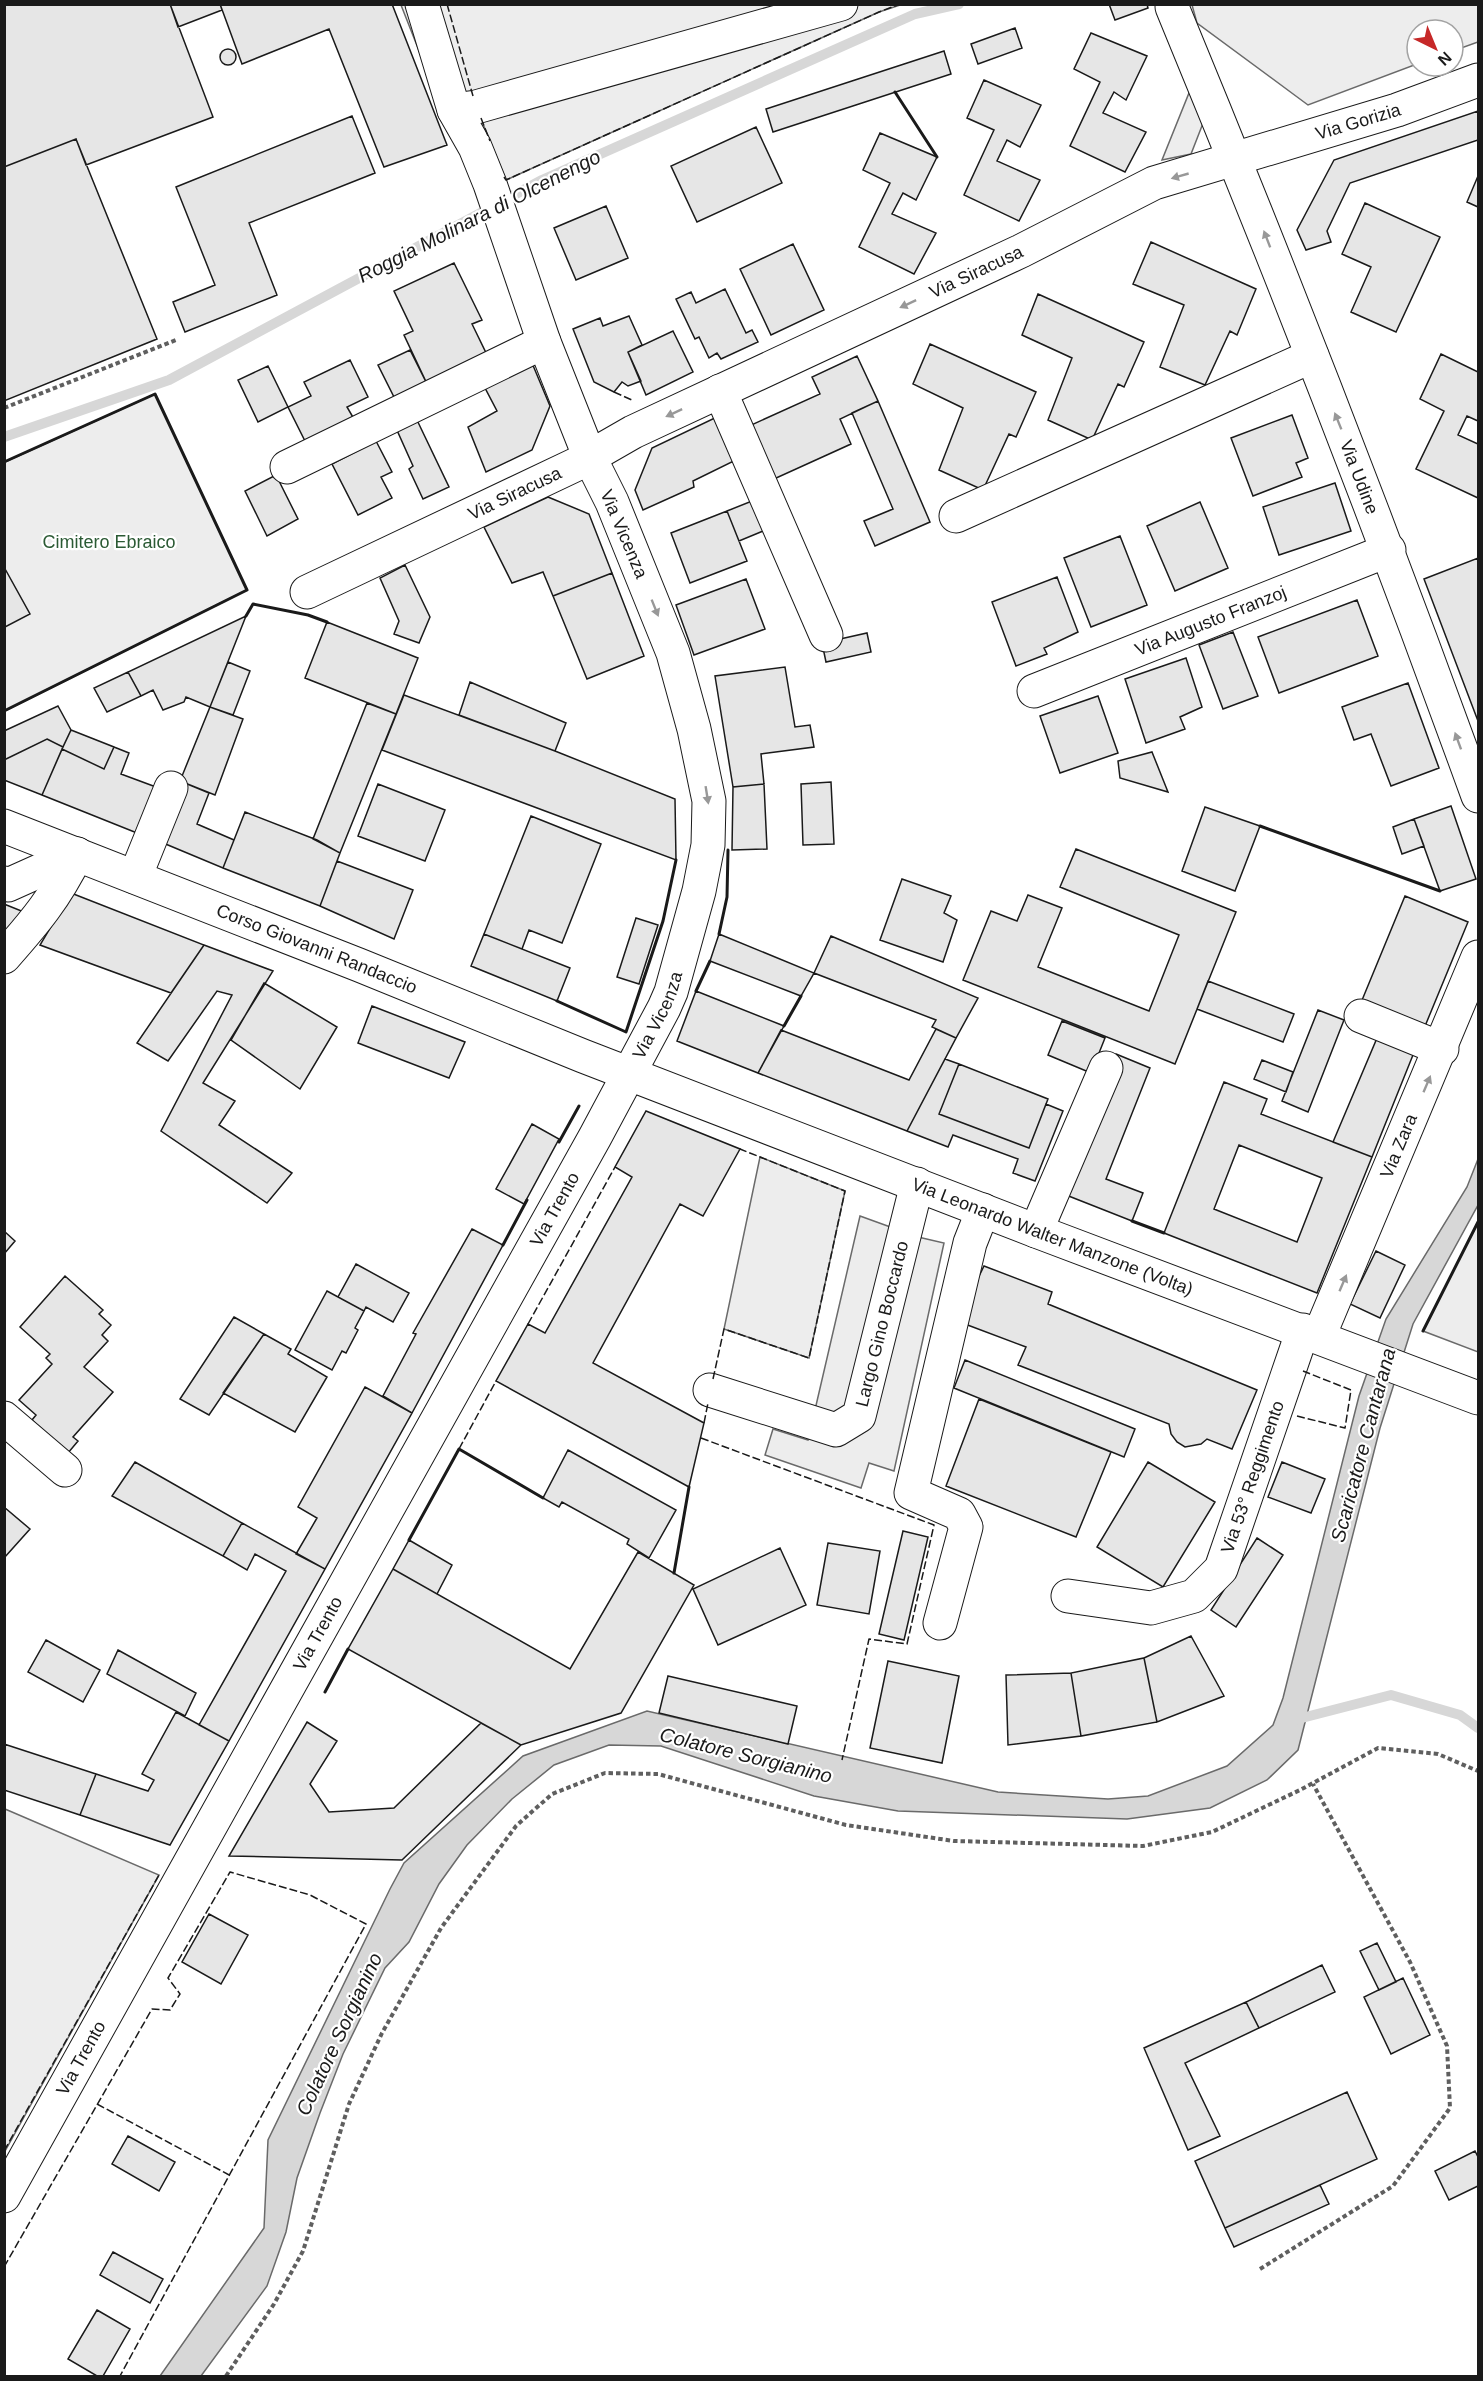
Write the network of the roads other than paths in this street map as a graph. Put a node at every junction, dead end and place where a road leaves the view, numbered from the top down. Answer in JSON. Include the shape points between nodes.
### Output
{"nodes":[{"id":1,"x":422,"y":4,"type":"edge"},
{"id":2,"x":841,"y":4,"type":"edge"},
{"id":3,"x":1172,"y":7,"type":"dead end"},
{"id":4,"x":1479,"y":80,"type":"edge"},
{"id":5,"x":454,"y":110,"type":"junction"},
{"id":6,"x":1236,"y":160,"type":"junction"},
{"id":7,"x":544,"y":342,"type":"junction"},
{"id":8,"x":1312,"y":356,"type":"junction"},
{"id":9,"x":720,"y":391,"type":"junction"},
{"id":10,"x":590,"y":458,"type":"junction"},
{"id":11,"x":287,"y":467,"type":"dead end"},
{"id":12,"x":956,"y":516,"type":"dead end"},
{"id":13,"x":1389,"y":550,"type":"junction"},
{"id":14,"x":307,"y":592,"type":"dead end"},
{"id":15,"x":826,"y":635,"type":"dead end"},
{"id":16,"x":1034,"y":691,"type":"dead end"},
{"id":17,"x":171,"y":788,"type":"dead end"},
{"id":18,"x":1479,"y":796,"type":"edge"},
{"id":19,"x":4,"y":826,"type":"edge"},
{"id":20,"x":77,"y":854,"type":"junction"},
{"id":21,"x":135,"y":877,"type":"junction"},
{"id":22,"x":4,"y":883,"type":"edge"},
{"id":23,"x":4,"y":957,"type":"edge"},
{"id":24,"x":1479,"y":957,"type":"edge"},
{"id":25,"x":1361,"y":1016,"type":"dead end"},
{"id":26,"x":1442,"y":1048,"type":"junction"},
{"id":27,"x":1106,"y":1068,"type":"dead end"},
{"id":28,"x":630,"y":1072,"type":"junction"},
{"id":29,"x":918,"y":1184,"type":"junction"},
{"id":30,"x":983,"y":1210,"type":"junction"},
{"id":31,"x":1036,"y":1231,"type":"junction"},
{"id":32,"x":1311,"y":1333,"type":"junction"},
{"id":33,"x":710,"y":1390,"type":"dead end"},
{"id":34,"x":1479,"y":1398,"type":"edge"},
{"id":35,"x":4,"y":1418,"type":"edge"},
{"id":36,"x":65,"y":1470,"type":"dead end"},
{"id":37,"x":1068,"y":1596,"type":"dead end"},
{"id":38,"x":940,"y":1623,"type":"dead end"},
{"id":39,"x":4,"y":2196,"type":"edge"}],
"edges":[{"from":1,"to":5,"type":"street","name":"Via Vicenza"},
{"from":2,"to":5,"type":"street"},
{"from":3,"to":6,"type":"street","name":"Via Udine"},
{"from":4,"to":6,"type":"street","name":"Via Gorizia"},
{"from":5,"to":7,"type":"street","name":"Via Vicenza","via":[[490,184]]},
{"from":8,"to":6,"type":"street","name":"Via Udine","one_way":true},
{"from":6,"to":9,"type":"street","name":"Via Siracusa","one_way":true,"via":[[1154,183],[1021,251]]},
{"from":7,"to":10,"type":"street","name":"Via Vicenza"},
{"from":7,"to":11,"type":"street"},
{"from":8,"to":12,"type":"street"},
{"from":13,"to":8,"type":"street","name":"Via Udine","one_way":true},
{"from":9,"to":10,"type":"street","name":"Via Siracusa","one_way":true,"via":[[633,432]]},
{"from":9,"to":15,"type":"street"},
{"from":10,"to":14,"type":"street","name":"Via Siracusa"},
{"from":10,"to":28,"type":"street","name":"Via Vicenza","one_way":true,"via":[[612,502],[673,653],[708,801],[708,845],[671,992]]},
{"from":13,"to":16,"type":"street","name":"Via Augusto Franzoj"},
{"from":18,"to":13,"type":"street","name":"Via Udine","one_way":true},
{"from":17,"to":21,"type":"street"},
{"from":19,"to":20,"type":"street","name":"Corso Giovanni Randaccio"},
{"from":20,"to":21,"type":"street","name":"Corso Giovanni Randaccio"},
{"from":20,"to":22,"type":"street","via":[[8,885]]},
{"from":20,"to":23,"type":"street","via":[[46,908]]},
{"from":21,"to":28,"type":"street","name":"Corso Giovanni Randaccio"},
{"from":24,"to":26,"type":"street","name":"Via Zara"},
{"from":25,"to":26,"type":"street"},
{"from":32,"to":26,"type":"street","name":"Via Zara","one_way":true},
{"from":27,"to":31,"type":"street"},
{"from":28,"to":29,"type":"street","name":"Via Leonardo Walter Manzone (Volta)"},
{"from":28,"to":39,"type":"street","name":"Via Trento"},
{"from":29,"to":30,"type":"street","name":"Via Leonardo Walter Manzone (Volta)"},
{"from":29,"to":33,"type":"street","name":"Largo Gino Boccardo","via":[[859,1416],[836,1430]]},
{"from":30,"to":31,"type":"street","name":"Via Leonardo Walter Manzone (Volta)"},
{"from":30,"to":38,"type":"street","via":[[970,1243],[911,1493],[959,1514],[966,1527]]},
{"from":31,"to":32,"type":"street","name":"Via Leonardo Walter Manzone (Volta)"},
{"from":32,"to":34,"type":"street","name":"Via Leonardo Walter Manzone (Volta)"},
{"from":32,"to":37,"type":"street","name":"Via 53° Reggimento","via":[[1221,1569],[1194,1596],[1151,1608]]},
{"from":35,"to":36,"type":"street"}]}
